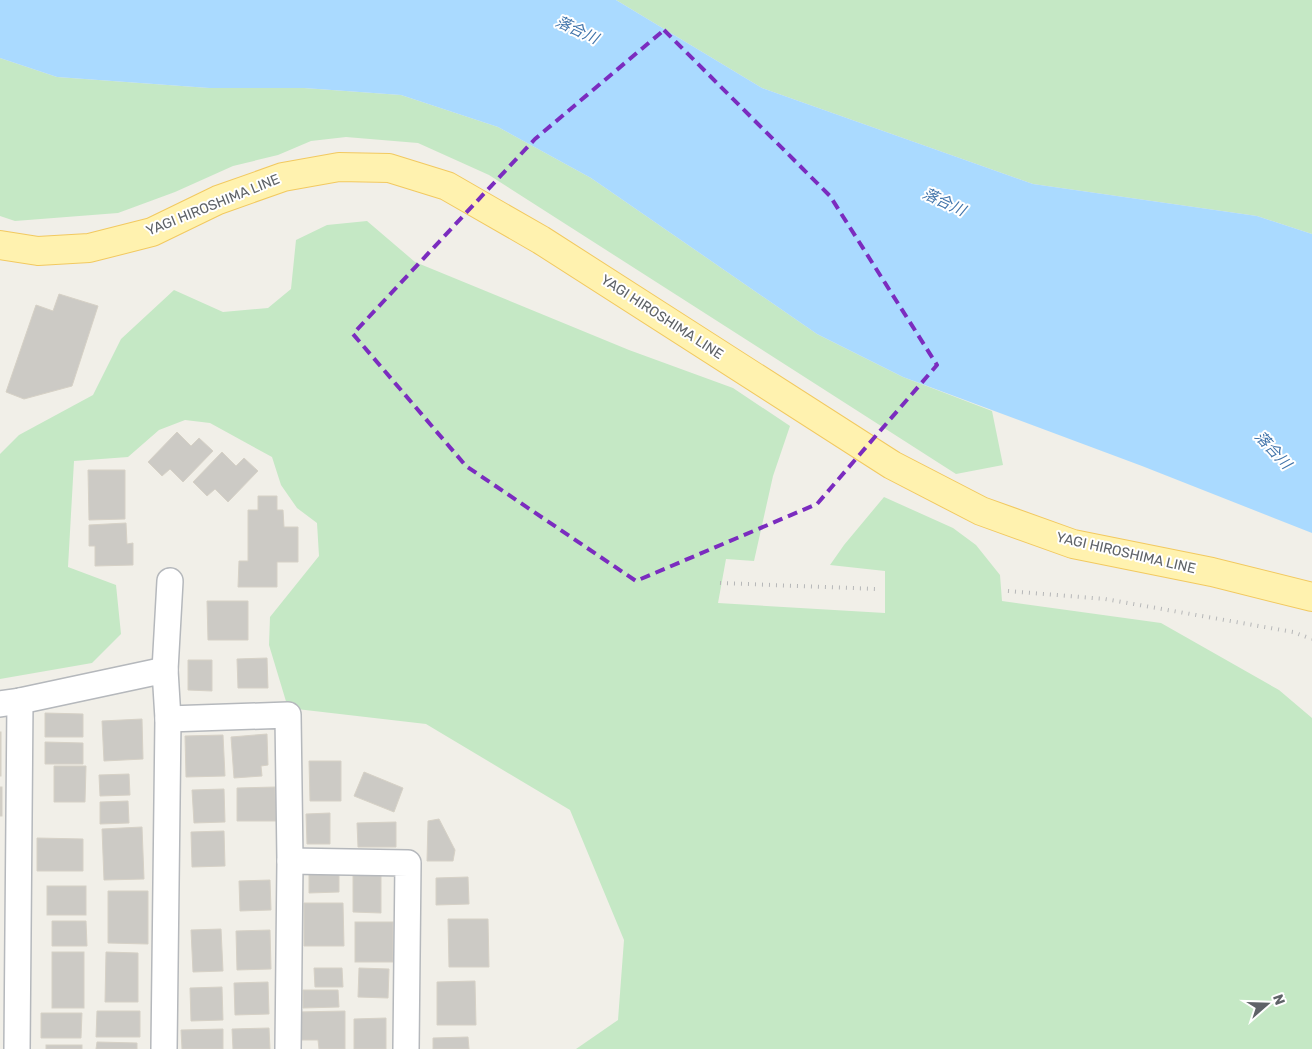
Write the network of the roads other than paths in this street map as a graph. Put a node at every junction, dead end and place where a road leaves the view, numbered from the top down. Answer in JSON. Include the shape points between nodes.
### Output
{"nodes":[{"id":1,"x":0,"y":245,"type":"edge"},
{"id":2,"x":170,"y":581,"type":"dead end"},
{"id":3,"x":1307,"y":595,"type":"edge"},
{"id":4,"x":165,"y":670,"type":"junction"},
{"id":5,"x":10,"y":703,"type":"edge"},
{"id":6,"x":168,"y":719,"type":"junction"},
{"id":7,"x":290,"y":861,"type":"junction"},
{"id":8,"x":16,"y":1049,"type":"edge"},
{"id":9,"x":164,"y":1049,"type":"edge"},
{"id":10,"x":288,"y":1049,"type":"edge"},
{"id":11,"x":406,"y":1049,"type":"edge"}],
"edges":[{"from":1,"to":3,"type":"main road","name":"YAGI HIROSHIMA LINE","via":[[38,251],[90,248],[152,232],[218,200],[283,177],[339,167],[389,168],[447,186],[533,235],[892,465],[981,511],[1073,544]]},
{"from":2,"to":4,"type":"street"},
{"from":4,"to":5,"type":"street"},
{"from":4,"to":6,"type":"street"},
{"from":5,"to":8,"type":"street"},
{"from":6,"to":7,"type":"street","via":[[288,715]]},
{"from":6,"to":9,"type":"street"},
{"from":7,"to":10,"type":"street"},
{"from":7,"to":11,"type":"street","via":[[408,863]]}]}
